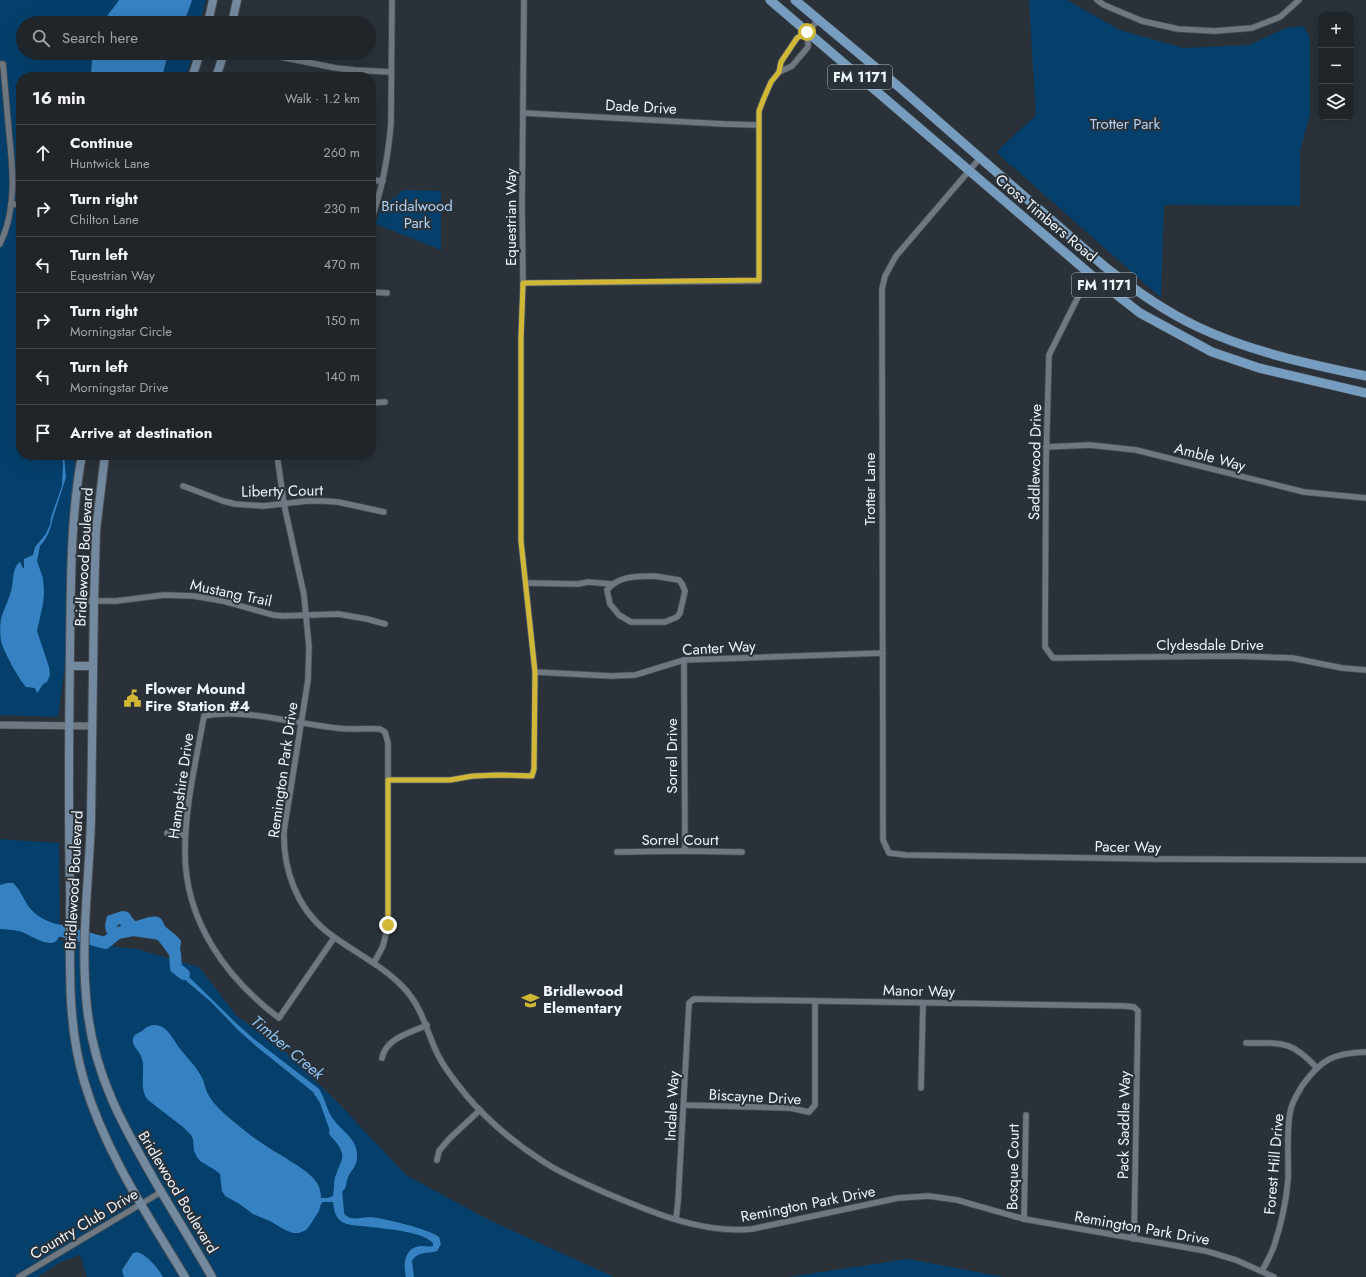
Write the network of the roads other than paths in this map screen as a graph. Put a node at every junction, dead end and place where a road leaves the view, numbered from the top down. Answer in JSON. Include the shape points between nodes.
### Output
{"nodes":[{"id":1,"x":213,"y":0,"type":"edge"},
{"id":2,"x":237,"y":0,"type":"edge"},
{"id":3,"x":392,"y":0,"type":"edge"},
{"id":4,"x":524,"y":0,"type":"edge"},
{"id":5,"x":770,"y":0,"type":"edge"},
{"id":6,"x":795,"y":0,"type":"edge"},
{"id":7,"x":1097,"y":0,"type":"edge"},
{"id":8,"x":1299,"y":0,"type":"edge"},
{"id":9,"x":210,"y":16,"type":"edge"},
{"id":10,"x":234,"y":16,"type":"edge"},
{"id":11,"x":818,"y":20,"type":"junction"},
{"id":12,"x":808,"y":32,"type":"junction"},
{"id":13,"x":198,"y":60,"type":"edge"},
{"id":14,"x":222,"y":60,"type":"edge"},
{"id":15,"x":293,"y":60,"type":"edge"},
{"id":16,"x":2,"y":64,"type":"edge"},
{"id":17,"x":194,"y":72,"type":"edge"},
{"id":18,"x":218,"y":72,"type":"edge"},
{"id":19,"x":391,"y":72,"type":"junction"},
{"id":20,"x":779,"y":72,"type":"junction"},
{"id":21,"x":523,"y":113,"type":"junction"},
{"id":22,"x":758,"y":125,"type":"junction"},
{"id":23,"x":980,"y":158,"type":"junction"},
{"id":24,"x":969,"y":171,"type":"junction"},
{"id":25,"x":376,"y":180,"type":"edge"},
{"id":26,"x":383,"y":181,"type":"junction"},
{"id":27,"x":11,"y":204,"type":"junction"},
{"id":28,"x":16,"y":204,"type":"edge"},
{"id":29,"x":376,"y":204,"type":"edge"},
{"id":30,"x":0,"y":244,"type":"edge"},
{"id":31,"x":1094,"y":277,"type":"junction"},
{"id":32,"x":523,"y":283,"type":"junction"},
{"id":33,"x":376,"y":292,"type":"edge"},
{"id":34,"x":387,"y":293,"type":"dead end"},
{"id":35,"x":1366,"y":376,"type":"edge"},
{"id":36,"x":1366,"y":393,"type":"edge"},
{"id":37,"x":385,"y":402,"type":"dead end"},
{"id":38,"x":376,"y":403,"type":"edge"},
{"id":39,"x":1046,"y":447,"type":"junction"},
{"id":40,"x":81,"y":460,"type":"edge"},
{"id":41,"x":105,"y":460,"type":"edge"},
{"id":42,"x":278,"y":460,"type":"edge"},
{"id":43,"x":183,"y":486,"type":"dead end"},
{"id":44,"x":1366,"y":498,"type":"edge"},
{"id":45,"x":284,"y":504,"type":"junction"},
{"id":46,"x":384,"y":512,"type":"dead end"},
{"id":47,"x":526,"y":583,"type":"junction"},
{"id":48,"x":611,"y":584,"type":"junction"},
{"id":49,"x":71,"y":601,"type":"junction"},
{"id":50,"x":94,"y":601,"type":"junction"},
{"id":51,"x":306,"y":615,"type":"junction"},
{"id":52,"x":385,"y":624,"type":"dead end"},
{"id":53,"x":883,"y":653,"type":"junction"},
{"id":54,"x":1053,"y":658,"type":"joint"},
{"id":55,"x":684,"y":660,"type":"junction"},
{"id":56,"x":70,"y":666,"type":"junction"},
{"id":57,"x":93,"y":666,"type":"junction"},
{"id":58,"x":1366,"y":670,"type":"edge"},
{"id":59,"x":535,"y":672,"type":"junction"},
{"id":60,"x":302,"y":723,"type":"junction"},
{"id":61,"x":0,"y":725,"type":"edge"},
{"id":62,"x":69,"y":726,"type":"junction"},
{"id":63,"x":92,"y":726,"type":"junction"},
{"id":64,"x":388,"y":780,"type":"junction"},
{"id":65,"x":167,"y":833,"type":"dead end"},
{"id":66,"x":185,"y":835,"type":"junction"},
{"id":67,"x":685,"y":851,"type":"junction"},
{"id":68,"x":617,"y":852,"type":"dead end"},
{"id":69,"x":742,"y":852,"type":"dead end"},
{"id":70,"x":889,"y":853,"type":"joint"},
{"id":71,"x":1366,"y":860,"type":"edge"},
{"id":72,"x":334,"y":938,"type":"junction"},
{"id":73,"x":374,"y":963,"type":"junction"},
{"id":74,"x":698,"y":999,"type":"joint"},
{"id":75,"x":815,"y":1001,"type":"junction"},
{"id":76,"x":923,"y":1003,"type":"junction"},
{"id":77,"x":1138,"y":1011,"type":"joint"},
{"id":78,"x":427,"y":1025,"type":"junction"},
{"id":79,"x":1246,"y":1043,"type":"dead end"},
{"id":80,"x":1366,"y":1052,"type":"edge"},
{"id":81,"x":382,"y":1058,"type":"dead end"},
{"id":82,"x":1317,"y":1068,"type":"junction"},
{"id":83,"x":921,"y":1088,"type":"dead end"},
{"id":84,"x":684,"y":1105,"type":"junction"},
{"id":85,"x":480,"y":1110,"type":"junction"},
{"id":86,"x":1026,"y":1115,"type":"dead end"},
{"id":87,"x":437,"y":1160,"type":"dead end"},
{"id":88,"x":161,"y":1192,"type":"junction"},
{"id":89,"x":141,"y":1204,"type":"junction"},
{"id":90,"x":676,"y":1219,"type":"junction"},
{"id":91,"x":1024,"y":1219,"type":"junction"},
{"id":92,"x":1134,"y":1239,"type":"junction"},
{"id":93,"x":1262,"y":1271,"type":"junction"},
{"id":94,"x":19,"y":1277,"type":"edge"},
{"id":95,"x":185,"y":1277,"type":"edge"},
{"id":96,"x":212,"y":1277,"type":"edge"},
{"id":97,"x":1274,"y":1277,"type":"edge"}],
"edges":[{"from":1,"to":9,"type":"main road"},
{"from":2,"to":10,"type":"main road"},
{"from":3,"to":19,"type":"street"},
{"from":4,"to":21,"type":"street","name":"Equestrian Way"},
{"from":5,"to":12,"type":"main road","name":"Cross Timbers Road","number":"FM 1171"},
{"from":6,"to":11,"type":"main road","name":"Cross Timbers Road","number":"FM 1171"},
{"from":7,"to":8,"type":"street","via":[[1142,21],[1178,29],[1215,31],[1252,28],[1280,17]]},
{"from":11,"to":12,"type":"street"},
{"from":11,"to":23,"type":"main road","name":"Cross Timbers Road","number":"FM 1171"},
{"from":12,"to":20,"type":"street","via":[[797,38],[781,62]]},
{"from":12,"to":20,"type":"street","via":[[808,47],[792,66]]},
{"from":12,"to":24,"type":"main road","name":"Cross Timbers Road","number":"FM 1171"},
{"from":13,"to":17,"type":"main road"},
{"from":14,"to":18,"type":"main road"},
{"from":15,"to":19,"type":"street","via":[[316,65]]},
{"from":16,"to":27,"type":"street","via":[[13,174]]},
{"from":19,"to":26,"type":"street","via":[[391,123]]},
{"from":20,"to":22,"type":"street","via":[[764,98],[759,111]]},
{"from":21,"to":22,"type":"street","name":"Dade Drive"},
{"from":21,"to":32,"type":"street","name":"Equestrian Way"},
{"from":22,"to":32,"type":"street","via":[[759,280]]},
{"from":23,"to":24,"type":"street","name":"Trotter Lane"},
{"from":23,"to":35,"type":"main road","name":"Cross Timbers Road","number":"FM 1171","via":[[1104,266],[1164,309],[1232,341],[1279,356]]},
{"from":24,"to":31,"type":"main road","name":"Cross Timbers Road","number":"FM 1171"},
{"from":24,"to":53,"type":"street","name":"Trotter Lane","via":[[896,256],[885,276],[882,289]]},
{"from":25,"to":26,"type":"street"},
{"from":26,"to":29,"type":"street"},
{"from":27,"to":28,"type":"street"},
{"from":27,"to":30,"type":"street"},
{"from":31,"to":36,"type":"main road","name":"Cross Timbers Road","number":"FM 1171","via":[[1140,313],[1212,352],[1259,368]]},
{"from":31,"to":39,"type":"street","name":"Saddlewood Drive","via":[[1080,293],[1049,355]]},
{"from":32,"to":47,"type":"street","name":"Equestrian Way","via":[[521,541]]},
{"from":33,"to":34,"type":"street"},
{"from":37,"to":38,"type":"street"},
{"from":39,"to":44,"type":"street","name":"Amble Way","via":[[1090,445],[1136,450],[1304,492]]},
{"from":39,"to":54,"type":"street","name":"Saddlewood Drive","via":[[1045,647]]},
{"from":40,"to":49,"type":"main road","name":"Bridlewood Boulevard","via":[[74,518]]},
{"from":41,"to":50,"type":"main road","name":"Bridlewood Boulevard","via":[[96,530]]},
{"from":42,"to":45,"type":"street","name":"Remington Park Drive"},
{"from":43,"to":45,"type":"street","name":"Liberty Court","via":[[235,504]]},
{"from":45,"to":46,"type":"street","name":"Liberty Court","via":[[307,501],[338,502]]},
{"from":45,"to":51,"type":"street","name":"Remington Park Drive"},
{"from":47,"to":48,"type":"street"},
{"from":47,"to":59,"type":"street","name":"Equestrian Way"},
{"from":48,"to":48,"type":"street","via":[[607,590],[610,604],[619,615],[631,622],[665,622],[680,613],[685,592],[678,580],[654,576],[627,577]]},
{"from":49,"to":50,"type":"street","name":"Mustang Trail"},
{"from":49,"to":56,"type":"main road","name":"Bridlewood Boulevard"},
{"from":50,"to":51,"type":"street","name":"Mustang Trail","via":[[164,595],[194,596],[283,616]]},
{"from":50,"to":57,"type":"main road","name":"Bridlewood Boulevard"},
{"from":51,"to":52,"type":"street","name":"Mustang Trail","via":[[350,615]]},
{"from":51,"to":60,"type":"street","name":"Remington Park Drive","via":[[309,661]]},
{"from":53,"to":55,"type":"street","name":"Canter Way"},
{"from":53,"to":70,"type":"street","name":"Trotter Lane","via":[[883,840]]},
{"from":54,"to":58,"type":"street","name":"Clydesdale Drive","via":[[1292,658]]},
{"from":55,"to":59,"type":"street","name":"Canter Way","via":[[635,675]]},
{"from":55,"to":67,"type":"street","name":"Sorrel Drive"},
{"from":56,"to":57,"type":"main road"},
{"from":56,"to":62,"type":"main road","name":"Bridlewood Boulevard"},
{"from":57,"to":63,"type":"main road","name":"Bridlewood Boulevard"},
{"from":59,"to":64,"type":"street","name":"Equestrian Way","via":[[532,776]]},
{"from":60,"to":64,"type":"street","via":[[338,728],[380,729],[385,732],[388,743]]},
{"from":60,"to":66,"type":"street","name":"Hampshire Drive","via":[[216,713],[204,716]]},
{"from":60,"to":72,"type":"street","name":"Remington Park Drive","via":[[285,824],[285,857],[292,882],[303,905],[313,920]]},
{"from":61,"to":62,"type":"street"},
{"from":62,"to":63,"type":"street"},
{"from":62,"to":89,"type":"main road","name":"Bridlewood Boulevard","via":[[69,962],[72,1021],[84,1080],[102,1131]]},
{"from":63,"to":88,"type":"main road","name":"Bridlewood Boulevard","via":[[90,850],[84,963],[87,1013],[103,1078],[121,1121]]},
{"from":64,"to":73,"type":"street","via":[[387,931]]},
{"from":65,"to":66,"type":"street"},
{"from":66,"to":72,"type":"street","name":"Hampshire Drive","via":[[190,888],[195,908],[210,943],[234,977],[280,1018]]},
{"from":67,"to":68,"type":"street","name":"Sorrel Court"},
{"from":67,"to":69,"type":"street","name":"Sorrel Court"},
{"from":70,"to":71,"type":"street","name":"Pacer Way","via":[[1140,859]]},
{"from":72,"to":73,"type":"street","name":"Remington Park Drive"},
{"from":73,"to":78,"type":"street","name":"Remington Park Drive","via":[[405,988],[417,1003]]},
{"from":74,"to":75,"type":"street","name":"Manor Way"},
{"from":74,"to":84,"type":"street","name":"Indale Way","via":[[689,1003]]},
{"from":75,"to":76,"type":"street","name":"Manor Way"},
{"from":75,"to":84,"type":"street","name":"Biscayne Drive","via":[[813,1109],[809,1112],[790,1108]]},
{"from":76,"to":77,"type":"street","name":"Manor Way","via":[[1125,1006],[1134,1007]]},
{"from":76,"to":83,"type":"street"},
{"from":77,"to":92,"type":"street","name":"Pack Saddle Way"},
{"from":78,"to":81,"type":"street","via":[[388,1044]]},
{"from":78,"to":85,"type":"street","name":"Remington Park Drive","via":[[444,1066]]},
{"from":79,"to":82,"type":"street","via":[[1275,1043],[1289,1046],[1300,1051]]},
{"from":80,"to":82,"type":"street","name":"Forest Hill Drive","via":[[1347,1053],[1331,1058]]},
{"from":82,"to":93,"type":"street","name":"Forest Hill Drive","via":[[1299,1091],[1290,1112],[1288,1180],[1283,1215],[1274,1248]]},
{"from":84,"to":90,"type":"street","name":"Indale Way"},
{"from":85,"to":87,"type":"street","via":[[444,1145]]},
{"from":85,"to":90,"type":"street","name":"Remington Park Drive","via":[[512,1140],[542,1162],[630,1203]]},
{"from":86,"to":91,"type":"street","name":"Bosque Court"},
{"from":88,"to":89,"type":"street","name":"Country Club Drive"},
{"from":88,"to":96,"type":"main road","name":"Bridlewood Boulevard"},
{"from":89,"to":94,"type":"street","name":"Country Club Drive"},
{"from":89,"to":95,"type":"main road","name":"Bridlewood Boulevard"},
{"from":90,"to":91,"type":"street","name":"Remington Park Drive","via":[[700,1226],[742,1230],[898,1198],[929,1196],[957,1200]]},
{"from":91,"to":92,"type":"street","name":"Remington Park Drive"},
{"from":92,"to":93,"type":"street","name":"Remington Park Drive","via":[[1206,1251]]},
{"from":93,"to":97,"type":"street","name":"Remington Park Drive"}]}
